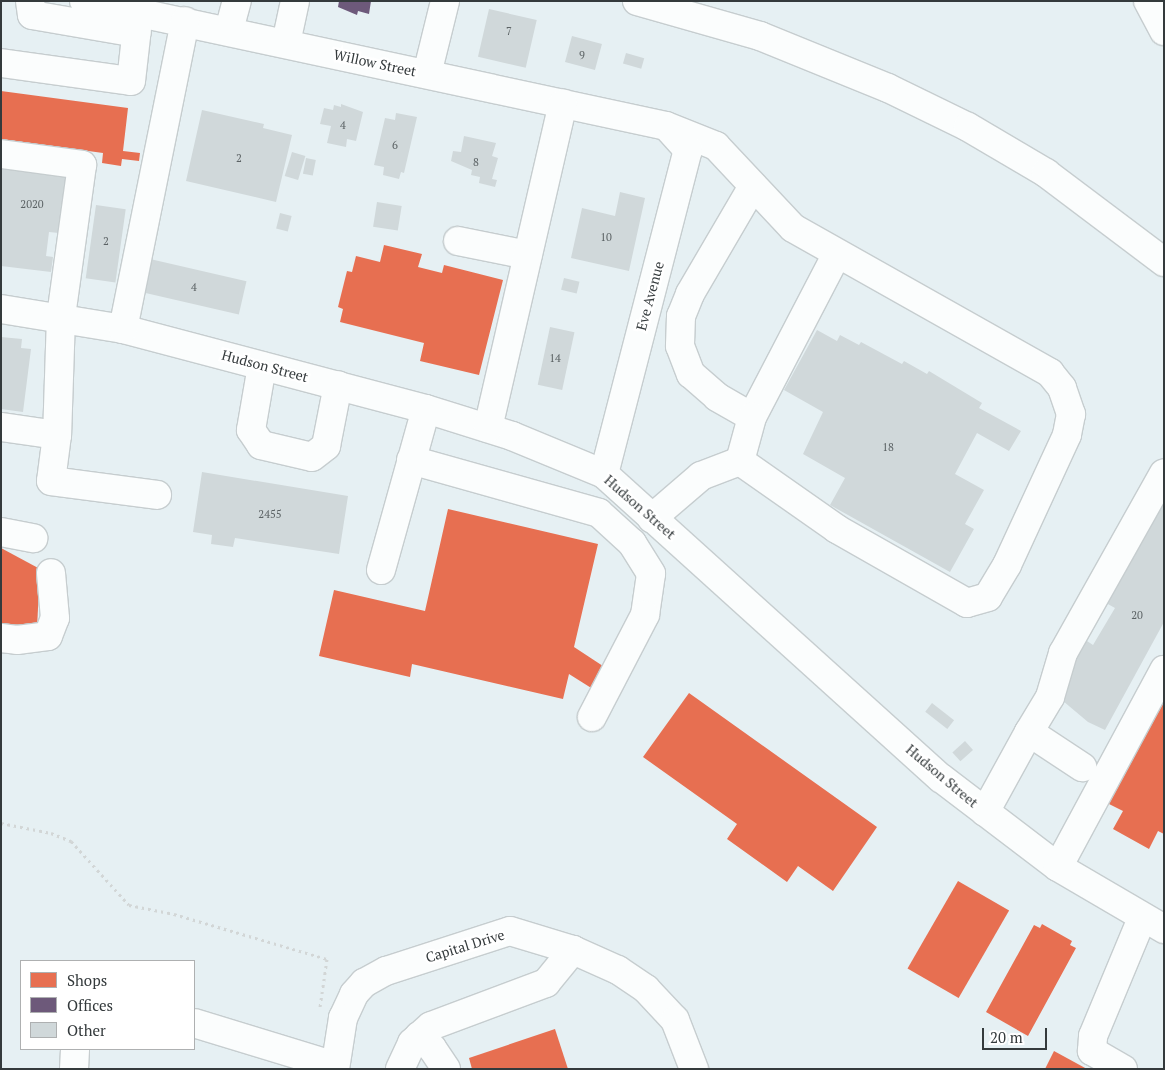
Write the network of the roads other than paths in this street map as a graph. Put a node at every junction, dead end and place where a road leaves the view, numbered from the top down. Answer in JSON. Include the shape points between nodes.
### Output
{"nodes":[{"id":1,"x":30,"y":1,"type":"edge"},
{"id":2,"x":84,"y":1,"type":"edge"},
{"id":3,"x":237,"y":1,"type":"edge"},
{"id":4,"x":295,"y":1,"type":"edge"},
{"id":5,"x":445,"y":1,"type":"edge"},
{"id":6,"x":637,"y":1,"type":"edge"},
{"id":7,"x":1148,"y":1,"type":"edge"},
{"id":8,"x":176,"y":13,"type":"edge"},
{"id":9,"x":137,"y":22,"type":"junction"},
{"id":10,"x":229,"y":30,"type":"junction"},
{"id":11,"x":1164,"y":32,"type":"edge"},
{"id":12,"x":286,"y":43,"type":"junction"},
{"id":13,"x":1,"y":63,"type":"edge"},
{"id":14,"x":427,"y":74,"type":"junction"},
{"id":15,"x":563,"y":104,"type":"junction"},
{"id":16,"x":666,"y":126,"type":"junction"},
{"id":17,"x":1,"y":154,"type":"edge"},
{"id":18,"x":754,"y":186,"type":"junction"},
{"id":19,"x":458,"y":240,"type":"dead end"},
{"id":20,"x":837,"y":254,"type":"junction"},
{"id":21,"x":528,"y":256,"type":"junction"},
{"id":22,"x":1164,"y":262,"type":"edge"},
{"id":23,"x":1,"y":309,"type":"edge"},
{"id":24,"x":62,"y":317,"type":"junction"},
{"id":25,"x":123,"y":329,"type":"junction"},
{"id":26,"x":262,"y":366,"type":"junction"},
{"id":27,"x":338,"y":385,"type":"junction"},
{"id":28,"x":426,"y":409,"type":"junction"},
{"id":29,"x":752,"y":417,"type":"junction"},
{"id":30,"x":1,"y":427,"type":"edge"},
{"id":31,"x":488,"y":428,"type":"junction"},
{"id":32,"x":57,"y":435,"type":"junction"},
{"id":33,"x":411,"y":460,"type":"junction"},
{"id":34,"x":740,"y":461,"type":"junction"},
{"id":35,"x":1164,"y":473,"type":"edge"},
{"id":36,"x":604,"y":474,"type":"junction"},
{"id":37,"x":157,"y":495,"type":"dead end"},
{"id":38,"x":652,"y":518,"type":"junction"},
{"id":39,"x":1,"y":532,"type":"edge"},
{"id":40,"x":33,"y":538,"type":"dead end"},
{"id":41,"x":676,"y":539,"type":"junction"},
{"id":42,"x":381,"y":570,"type":"dead end"},
{"id":43,"x":51,"y":573,"type":"dead end"},
{"id":44,"x":650,"y":574,"type":"junction"},
{"id":45,"x":1,"y":638,"type":"edge"},
{"id":46,"x":1164,"y":670,"type":"edge"},
{"id":47,"x":592,"y":717,"type":"dead end"},
{"id":48,"x":1029,"y":732,"type":"junction"},
{"id":49,"x":1082,"y":767,"type":"dead end"},
{"id":50,"x":985,"y":812,"type":"junction"},
{"id":51,"x":1058,"y":866,"type":"junction"},
{"id":52,"x":1153,"y":923,"type":"edge"},
{"id":53,"x":573,"y":950,"type":"junction"},
{"id":54,"x":195,"y":1023,"type":"edge"},
{"id":55,"x":419,"y":1036,"type":"junction"},
{"id":56,"x":75,"y":1050,"type":"edge"},
{"id":57,"x":335,"y":1067,"type":"edge"},
{"id":58,"x":74,"y":1069,"type":"edge"},
{"id":59,"x":400,"y":1069,"type":"edge"},
{"id":60,"x":446,"y":1069,"type":"edge"},
{"id":61,"x":694,"y":1069,"type":"edge"},
{"id":62,"x":1124,"y":1069,"type":"edge"}],
"edges":[{"from":1,"to":9,"type":"main road","via":[[32,15]]},
{"from":2,"to":9,"type":"main road","name":"Willow Street"},
{"from":3,"to":10,"type":"main road"},
{"from":4,"to":12,"type":"main road"},
{"from":5,"to":14,"type":"main road"},
{"from":6,"to":22,"type":"main road","via":[[760,36],[888,88],[959,123],[1046,173]]},
{"from":7,"to":11,"type":"main road"},
{"from":8,"to":9,"type":"main road","name":"Willow Street"},
{"from":8,"to":10,"type":"main road","name":"Willow Street"},
{"from":8,"to":25,"type":"main road"},
{"from":9,"to":13,"type":"main road","via":[[131,81]]},
{"from":10,"to":12,"type":"main road","name":"Willow Street"},
{"from":12,"to":14,"type":"main road","name":"Willow Street"},
{"from":14,"to":15,"type":"main road","name":"Willow Street"},
{"from":15,"to":16,"type":"main road","name":"Willow Street"},
{"from":15,"to":21,"type":"main road"},
{"from":16,"to":18,"type":"main road","name":"Willow Street","via":[[716,146]]},
{"from":16,"to":36,"type":"main road","name":"Eve Avenue","via":[[688,150]]},
{"from":17,"to":24,"type":"main road","via":[[82,165]]},
{"from":18,"to":20,"type":"main road","name":"Willow Street","via":[[793,228]]},
{"from":18,"to":29,"type":"main road","via":[[690,294],[681,316],[680,346],[690,374],[717,397]]},
{"from":19,"to":21,"type":"main road"},
{"from":20,"to":29,"type":"main road"},
{"from":20,"to":34,"type":"main road","name":"Willow Street","via":[[1050,374],[1062,388],[1071,414],[1067,435],[1007,565],[988,597],[967,602],[837,529]]},
{"from":21,"to":31,"type":"main road"},
{"from":23,"to":24,"type":"main road","name":"Hudson Street"},
{"from":24,"to":25,"type":"main road","name":"Hudson Street"},
{"from":24,"to":32,"type":"main road"},
{"from":25,"to":26,"type":"main road","name":"Hudson Street"},
{"from":26,"to":27,"type":"main road","name":"Hudson Street"},
{"from":26,"to":27,"type":"main road","via":[[250,430],[261,445],[312,457],[326,446]]},
{"from":27,"to":28,"type":"main road","name":"Hudson Street"},
{"from":28,"to":31,"type":"main road","name":"Hudson Street"},
{"from":28,"to":33,"type":"main road"},
{"from":29,"to":34,"type":"main road"},
{"from":30,"to":32,"type":"main road"},
{"from":31,"to":36,"type":"main road","name":"Hudson Street"},
{"from":32,"to":37,"type":"main road","via":[[51,481]]},
{"from":33,"to":42,"type":"main road"},
{"from":33,"to":44,"type":"main road","via":[[599,513],[632,543]]},
{"from":34,"to":38,"type":"main road","via":[[701,476]]},
{"from":35,"to":48,"type":"main road","via":[[1063,653],[1053,690]]},
{"from":36,"to":38,"type":"main road","name":"Hudson Street"},
{"from":38,"to":41,"type":"main road","name":"Hudson Street"},
{"from":39,"to":40,"type":"main road"},
{"from":41,"to":44,"type":"main road"},
{"from":41,"to":50,"type":"main road","name":"Hudson Street","via":[[941,778]]},
{"from":43,"to":45,"type":"main road","via":[[55,618],[48,636],[17,640]]},
{"from":44,"to":47,"type":"main road","via":[[645,615]]},
{"from":46,"to":51,"type":"main road"},
{"from":48,"to":49,"type":"main road"},
{"from":48,"to":50,"type":"main road"},
{"from":50,"to":51,"type":"main road","name":"Hudson Street"},
{"from":51,"to":52,"type":"main road","name":"Hudson Street"},
{"from":52,"to":62,"type":"main road","via":[[1092,1036],[1092,1051]]},
{"from":53,"to":55,"type":"main road","via":[[546,983],[431,1026]]},
{"from":53,"to":57,"type":"main road","name":"Capital Drive","via":[[510,931],[372,977],[348,1004]]},
{"from":53,"to":61,"type":"main road","name":"Capital Drive","via":[[618,970],[646,989],[675,1020]]},
{"from":54,"to":57,"type":"main road"},
{"from":55,"to":59,"type":"main road","via":[[401,1061]]},
{"from":55,"to":60,"type":"main road"},
{"from":56,"to":58,"type":"main road"}]}
